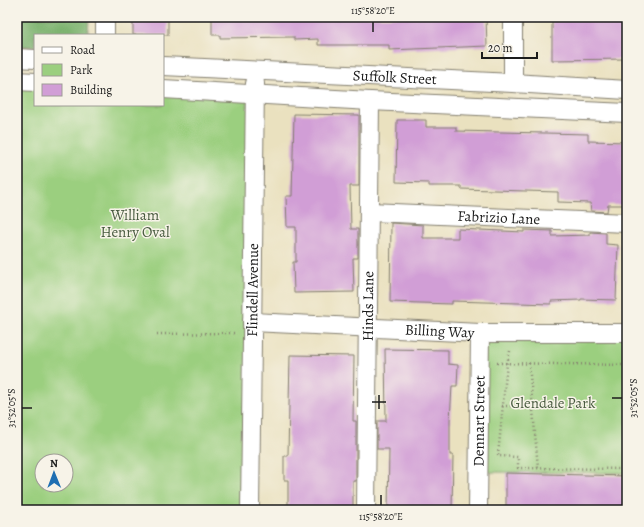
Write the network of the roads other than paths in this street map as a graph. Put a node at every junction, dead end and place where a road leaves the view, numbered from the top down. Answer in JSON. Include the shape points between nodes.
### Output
{"nodes":[{"id":1,"x":106,"y":17,"type":"edge"},
{"id":2,"x":513,"y":17,"type":"edge"},
{"id":3,"x":105,"y":34,"type":"edge"},
{"id":4,"x":17,"y":58,"type":"edge"},
{"id":5,"x":34,"y":59,"type":"edge"},
{"id":6,"x":164,"y":66,"type":"edge"},
{"id":7,"x":256,"y":70,"type":"junction"},
{"id":8,"x":17,"y":81,"type":"edge"},
{"id":9,"x":34,"y":82,"type":"edge"},
{"id":10,"x":513,"y":83,"type":"junction"},
{"id":11,"x":164,"y":89,"type":"edge"},
{"id":12,"x":627,"y":90,"type":"edge"},
{"id":13,"x":255,"y":94,"type":"junction"},
{"id":14,"x":370,"y":101,"type":"junction"},
{"id":15,"x":627,"y":113,"type":"edge"},
{"id":16,"x":370,"y":212,"type":"junction"},
{"id":17,"x":627,"y":223,"type":"edge"},
{"id":18,"x":246,"y":327,"type":"junction"},
{"id":19,"x":367,"y":327,"type":"junction"},
{"id":20,"x":480,"y":333,"type":"junction"},
{"id":21,"x":627,"y":334,"type":"edge"},
{"id":22,"x":250,"y":510,"type":"edge"},
{"id":23,"x":366,"y":510,"type":"edge"},
{"id":24,"x":478,"y":510,"type":"edge"}],
"edges":[{"from":1,"to":3,"type":"street"},
{"from":2,"to":10,"type":"street"},
{"from":4,"to":5,"type":"street"},
{"from":6,"to":7,"type":"street","name":"Suffolk Street"},
{"from":7,"to":10,"type":"street","name":"Suffolk Street"},
{"from":7,"to":13,"type":"street","name":"Flindell Avenue"},
{"from":8,"to":9,"type":"street"},
{"from":10,"to":12,"type":"street","name":"Suffolk Street"},
{"from":11,"to":13,"type":"street","name":"Suffolk Street"},
{"from":13,"to":14,"type":"street","name":"Suffolk Street"},
{"from":13,"to":18,"type":"street","name":"Flindell Avenue"},
{"from":14,"to":15,"type":"street","name":"Suffolk Street"},
{"from":14,"to":16,"type":"street","name":"Hinds Lane"},
{"from":16,"to":17,"type":"street","name":"Fabrizio Lane"},
{"from":16,"to":19,"type":"street","name":"Hinds Lane"},
{"from":18,"to":19,"type":"street","name":"Billing Way"},
{"from":18,"to":22,"type":"street","name":"Flindell Avenue"},
{"from":19,"to":20,"type":"street","name":"Billing Way"},
{"from":19,"to":23,"type":"street","name":"Hinds Lane"},
{"from":20,"to":21,"type":"street","name":"Billing Way"},
{"from":20,"to":24,"type":"street","name":"Dennart Street"}]}
